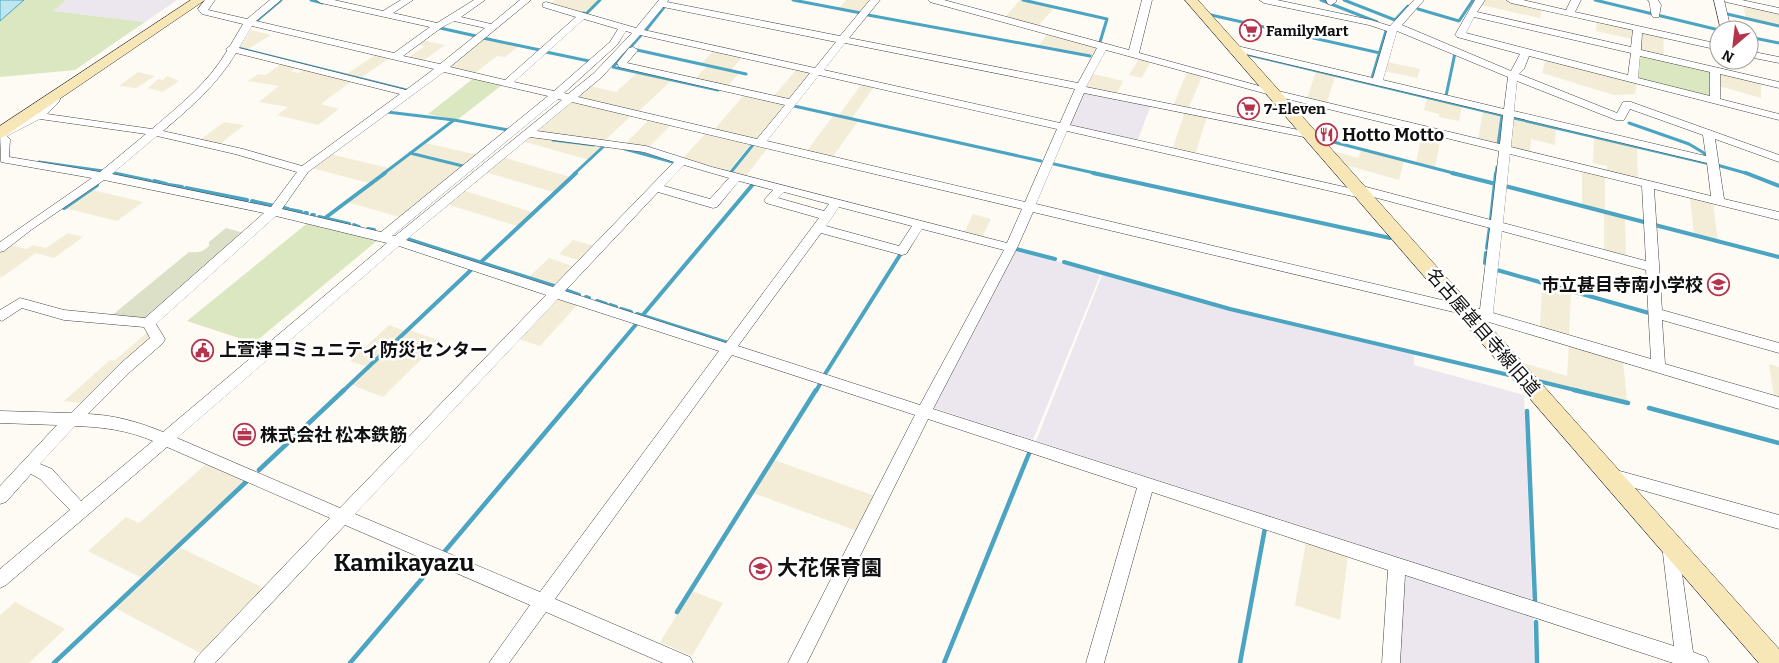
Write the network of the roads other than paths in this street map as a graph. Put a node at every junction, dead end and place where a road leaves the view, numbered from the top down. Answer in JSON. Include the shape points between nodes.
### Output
{"nodes":[{"id":1,"x":199,"y":0,"type":"edge"},
{"id":2,"x":210,"y":0,"type":"edge"},
{"id":3,"x":276,"y":0,"type":"edge"},
{"id":4,"x":321,"y":0,"type":"edge"},
{"id":5,"x":408,"y":0,"type":"edge"},
{"id":6,"x":480,"y":0,"type":"edge"},
{"id":7,"x":526,"y":0,"type":"edge"},
{"id":8,"x":532,"y":0,"type":"edge"},
{"id":9,"x":875,"y":0,"type":"edge"},
{"id":10,"x":933,"y":0,"type":"edge"},
{"id":11,"x":1147,"y":0,"type":"edge"},
{"id":12,"x":1191,"y":0,"type":"edge"},
{"id":13,"x":1264,"y":0,"type":"edge"},
{"id":14,"x":1418,"y":0,"type":"edge"},
{"id":15,"x":1480,"y":0,"type":"edge"},
{"id":16,"x":1511,"y":0,"type":"edge"},
{"id":17,"x":1576,"y":0,"type":"edge"},
{"id":18,"x":1653,"y":0,"type":"edge"},
{"id":19,"x":1720,"y":0,"type":"edge"},
{"id":20,"x":1734,"y":1,"type":"edge"},
{"id":21,"x":550,"y":2,"type":"edge"},
{"id":22,"x":663,"y":2,"type":"edge"},
{"id":23,"x":1779,"y":11,"type":"edge"},
{"id":24,"x":1471,"y":13,"type":"junction"},
{"id":25,"x":1569,"y":13,"type":"junction"},
{"id":26,"x":386,"y":14,"type":"junction"},
{"id":27,"x":1656,"y":15,"type":"dead end"},
{"id":28,"x":582,"y":16,"type":"junction"},
{"id":29,"x":453,"y":18,"type":"junction"},
{"id":30,"x":1724,"y":20,"type":"edge"},
{"id":31,"x":249,"y":22,"type":"junction"},
{"id":32,"x":438,"y":26,"type":"junction"},
{"id":33,"x":493,"y":27,"type":"junction"},
{"id":34,"x":624,"y":28,"type":"junction"},
{"id":35,"x":1394,"y":28,"type":"junction"},
{"id":36,"x":1638,"y":29,"type":"junction"},
{"id":37,"x":644,"y":32,"type":"junction"},
{"id":38,"x":843,"y":40,"type":"junction"},
{"id":39,"x":1709,"y":45,"type":"edge"},
{"id":40,"x":1103,"y":46,"type":"junction"},
{"id":41,"x":1233,"y":48,"type":"junction"},
{"id":42,"x":231,"y":50,"type":"junction"},
{"id":43,"x":1634,"y":51,"type":"junction"},
{"id":44,"x":1526,"y":52,"type":"junction"},
{"id":45,"x":1133,"y":55,"type":"junction"},
{"id":46,"x":1759,"y":56,"type":"edge"},
{"id":47,"x":395,"y":57,"type":"junction"},
{"id":48,"x":1779,"y":60,"type":"edge"},
{"id":49,"x":442,"y":68,"type":"junction"},
{"id":50,"x":1709,"y":69,"type":"edge"},
{"id":51,"x":1715,"y":70,"type":"joint"},
{"id":52,"x":818,"y":72,"type":"junction"},
{"id":53,"x":1513,"y":75,"type":"junction"},
{"id":54,"x":1633,"y":79,"type":"junction"},
{"id":55,"x":1377,"y":82,"type":"junction"},
{"id":56,"x":507,"y":83,"type":"junction"},
{"id":57,"x":1779,"y":85,"type":"edge"},
{"id":58,"x":1081,"y":88,"type":"junction"},
{"id":59,"x":1272,"y":92,"type":"junction"},
{"id":60,"x":407,"y":93,"type":"junction"},
{"id":61,"x":555,"y":95,"type":"junction"},
{"id":62,"x":56,"y":96,"type":"junction"},
{"id":63,"x":568,"y":99,"type":"junction"},
{"id":64,"x":1716,"y":101,"type":"junction"},
{"id":65,"x":792,"y":103,"type":"junction"},
{"id":66,"x":1508,"y":113,"type":"junction"},
{"id":67,"x":38,"y":116,"type":"junction"},
{"id":68,"x":1779,"y":118,"type":"edge"},
{"id":69,"x":1064,"y":127,"type":"junction"},
{"id":70,"x":153,"y":132,"type":"junction"},
{"id":71,"x":527,"y":132,"type":"junction"},
{"id":72,"x":1708,"y":133,"type":"junction"},
{"id":73,"x":0,"y":135,"type":"edge"},
{"id":74,"x":1310,"y":136,"type":"junction"},
{"id":75,"x":759,"y":143,"type":"junction"},
{"id":76,"x":1505,"y":149,"type":"junction"},
{"id":77,"x":1779,"y":159,"type":"edge"},
{"id":78,"x":682,"y":160,"type":"junction"},
{"id":79,"x":1712,"y":160,"type":"junction"},
{"id":80,"x":304,"y":170,"type":"junction"},
{"id":81,"x":104,"y":175,"type":"junction"},
{"id":82,"x":737,"y":176,"type":"junction"},
{"id":83,"x":1648,"y":184,"type":"junction"},
{"id":84,"x":656,"y":188,"type":"junction"},
{"id":85,"x":781,"y":188,"type":"junction"},
{"id":86,"x":1358,"y":191,"type":"junction"},
{"id":87,"x":1718,"y":201,"type":"junction"},
{"id":88,"x":837,"y":202,"type":"junction"},
{"id":89,"x":1028,"y":207,"type":"junction"},
{"id":90,"x":275,"y":210,"type":"junction"},
{"id":91,"x":827,"y":216,"type":"junction"},
{"id":92,"x":1779,"y":216,"type":"edge"},
{"id":93,"x":919,"y":224,"type":"junction"},
{"id":94,"x":1496,"y":225,"type":"junction"},
{"id":95,"x":818,"y":228,"type":"junction"},
{"id":96,"x":390,"y":239,"type":"junction"},
{"id":97,"x":0,"y":248,"type":"edge"},
{"id":98,"x":1011,"y":248,"type":"junction"},
{"id":99,"x":1652,"y":267,"type":"junction"},
{"id":100,"x":556,"y":292,"type":"junction"},
{"id":101,"x":1463,"y":309,"type":"junction"},
{"id":102,"x":1654,"y":313,"type":"junction"},
{"id":103,"x":0,"y":315,"type":"edge"},
{"id":104,"x":1486,"y":316,"type":"junction"},
{"id":105,"x":148,"y":323,"type":"junction"},
{"id":106,"x":1779,"y":348,"type":"edge"},
{"id":107,"x":729,"y":349,"type":"junction"},
{"id":108,"x":1658,"y":367,"type":"junction"},
{"id":109,"x":1779,"y":403,"type":"edge"},
{"id":110,"x":924,"y":412,"type":"junction"},
{"id":111,"x":0,"y":417,"type":"edge"},
{"id":112,"x":74,"y":418,"type":"junction"},
{"id":113,"x":164,"y":440,"type":"junction"},
{"id":114,"x":28,"y":466,"type":"junction"},
{"id":115,"x":1607,"y":473,"type":"junction"},
{"id":116,"x":1146,"y":484,"type":"junction"},
{"id":117,"x":0,"y":497,"type":"edge"},
{"id":118,"x":81,"y":511,"type":"junction"},
{"id":119,"x":342,"y":516,"type":"junction"},
{"id":120,"x":1779,"y":522,"type":"edge"},
{"id":121,"x":1670,"y":542,"type":"junction"},
{"id":122,"x":1397,"y":565,"type":"junction"},
{"id":123,"x":0,"y":580,"type":"edge"},
{"id":124,"x":543,"y":602,"type":"junction"},
{"id":125,"x":1774,"y":659,"type":"edge"},
{"id":126,"x":1690,"y":661,"type":"edge"},
{"id":127,"x":203,"y":663,"type":"edge"},
{"id":128,"x":498,"y":663,"type":"edge"},
{"id":129,"x":684,"y":663,"type":"edge"},
{"id":130,"x":797,"y":663,"type":"edge"},
{"id":131,"x":1095,"y":663,"type":"edge"},
{"id":132,"x":1391,"y":663,"type":"edge"}],
"edges":[{"from":1,"to":62,"type":"street"},
{"from":2,"to":31,"type":"street","via":[[204,6],[205,12]]},
{"from":3,"to":31,"type":"street"},
{"from":4,"to":26,"type":"street"},
{"from":5,"to":26,"type":"street"},
{"from":6,"to":29,"type":"street"},
{"from":7,"to":33,"type":"street"},
{"from":8,"to":21,"type":"street"},
{"from":9,"to":38,"type":"street"},
{"from":10,"to":40,"type":"street"},
{"from":11,"to":45,"type":"street"},
{"from":12,"to":41,"type":"street","name":"名古屋甚目寺線旧道"},
{"from":13,"to":35,"type":"street"},
{"from":14,"to":35,"type":"street"},
{"from":15,"to":24,"type":"street"},
{"from":16,"to":25,"type":"street"},
{"from":17,"to":25,"type":"street"},
{"from":18,"to":27,"type":"street"},
{"from":19,"to":30,"type":"street"},
{"from":20,"to":23,"type":"street"},
{"from":21,"to":28,"type":"street","via":[[546,5]]},
{"from":22,"to":37,"type":"street"},
{"from":22,"to":38,"type":"street"},
{"from":24,"to":43,"type":"street"},
{"from":24,"to":44,"type":"street","via":[[1460,35]]},
{"from":25,"to":36,"type":"street"},
{"from":26,"to":32,"type":"street"},
{"from":28,"to":34,"type":"street"},
{"from":28,"to":56,"type":"street"},
{"from":29,"to":32,"type":"street"},
{"from":29,"to":33,"type":"street"},
{"from":31,"to":42,"type":"street"},
{"from":31,"to":47,"type":"street"},
{"from":32,"to":47,"type":"street"},
{"from":33,"to":49,"type":"street"},
{"from":34,"to":37,"type":"street"},
{"from":34,"to":61,"type":"street","via":[[614,43]]},
{"from":35,"to":53,"type":"street"},
{"from":35,"to":55,"type":"street"},
{"from":36,"to":39,"type":"street"},
{"from":36,"to":43,"type":"street"},
{"from":37,"to":52,"type":"street"},
{"from":37,"to":63,"type":"street"},
{"from":37,"to":65,"type":"street","via":[[623,65]]},
{"from":38,"to":52,"type":"street"},
{"from":38,"to":58,"type":"street"},
{"from":40,"to":45,"type":"street"},
{"from":40,"to":58,"type":"street"},
{"from":41,"to":55,"type":"street"},
{"from":41,"to":59,"type":"street","name":"名古屋甚目寺線旧道"},
{"from":42,"to":60,"type":"street"},
{"from":42,"to":70,"type":"street","via":[[219,72],[187,105]]},
{"from":43,"to":50,"type":"street"},
{"from":43,"to":54,"type":"street"},
{"from":44,"to":53,"type":"street"},
{"from":44,"to":54,"type":"street"},
{"from":45,"to":59,"type":"street"},
{"from":46,"to":48,"type":"street"},
{"from":47,"to":49,"type":"street"},
{"from":49,"to":56,"type":"street"},
{"from":49,"to":60,"type":"street"},
{"from":51,"to":57,"type":"street"},
{"from":51,"to":64,"type":"street"},
{"from":52,"to":65,"type":"street"},
{"from":52,"to":69,"type":"street"},
{"from":53,"to":66,"type":"street"},
{"from":53,"to":72,"type":"street","via":[[1620,118],[1626,104]]},
{"from":54,"to":64,"type":"street"},
{"from":55,"to":66,"type":"street"},
{"from":56,"to":61,"type":"street"},
{"from":58,"to":69,"type":"street"},
{"from":58,"to":74,"type":"street"},
{"from":59,"to":74,"type":"street","name":"名古屋甚目寺線旧道"},
{"from":59,"to":76,"type":"street"},
{"from":60,"to":80,"type":"street"},
{"from":61,"to":63,"type":"street"},
{"from":61,"to":96,"type":"street"},
{"from":62,"to":67,"type":"street"},
{"from":62,"to":73,"type":"street"},
{"from":63,"to":71,"type":"street"},
{"from":63,"to":75,"type":"street"},
{"from":64,"to":68,"type":"street"},
{"from":65,"to":75,"type":"street"},
{"from":66,"to":76,"type":"street"},
{"from":66,"to":79,"type":"street"},
{"from":67,"to":70,"type":"street"},
{"from":67,"to":73,"type":"street"},
{"from":69,"to":86,"type":"street"},
{"from":69,"to":89,"type":"street"},
{"from":70,"to":80,"type":"street","via":[[247,152]]},
{"from":70,"to":81,"type":"street"},
{"from":71,"to":78,"type":"street","via":[[646,149]]},
{"from":71,"to":96,"type":"street"},
{"from":72,"to":77,"type":"street"},
{"from":72,"to":79,"type":"street"},
{"from":73,"to":81,"type":"street","via":[[4,139],[2,155],[5,160]]},
{"from":74,"to":86,"type":"street","name":"名古屋甚目寺線旧道"},
{"from":75,"to":89,"type":"street"},
{"from":76,"to":83,"type":"street"},
{"from":76,"to":94,"type":"street"},
{"from":78,"to":82,"type":"street"},
{"from":78,"to":84,"type":"street"},
{"from":79,"to":87,"type":"street"},
{"from":80,"to":90,"type":"street"},
{"from":81,"to":90,"type":"street"},
{"from":81,"to":97,"type":"street"},
{"from":82,"to":84,"type":"street","via":[[713,204]]},
{"from":82,"to":85,"type":"street"},
{"from":83,"to":87,"type":"street"},
{"from":83,"to":99,"type":"street"},
{"from":84,"to":100,"type":"street"},
{"from":85,"to":88,"type":"street"},
{"from":85,"to":91,"type":"street","via":[[770,200]]},
{"from":86,"to":94,"type":"street"},
{"from":86,"to":101,"type":"street","name":"名古屋甚目寺線旧道"},
{"from":87,"to":92,"type":"street"},
{"from":88,"to":91,"type":"street"},
{"from":88,"to":93,"type":"street"},
{"from":89,"to":98,"type":"street"},
{"from":89,"to":101,"type":"street"},
{"from":90,"to":96,"type":"street"},
{"from":90,"to":105,"type":"street"},
{"from":91,"to":95,"type":"street"},
{"from":93,"to":95,"type":"street","via":[[902,251]]},
{"from":93,"to":98,"type":"street"},
{"from":94,"to":99,"type":"street"},
{"from":94,"to":104,"type":"street"},
{"from":95,"to":107,"type":"street"},
{"from":96,"to":100,"type":"street"},
{"from":96,"to":113,"type":"street"},
{"from":98,"to":110,"type":"street"},
{"from":99,"to":102,"type":"street"},
{"from":100,"to":107,"type":"street"},
{"from":100,"to":119,"type":"street"},
{"from":101,"to":104,"type":"street"},
{"from":101,"to":115,"type":"street","name":"名古屋甚目寺線旧道"},
{"from":102,"to":106,"type":"street"},
{"from":102,"to":108,"type":"street"},
{"from":103,"to":105,"type":"street","via":[[20,302],[64,315]]},
{"from":104,"to":108,"type":"street"},
{"from":105,"to":112,"type":"street","via":[[158,339]]},
{"from":107,"to":110,"type":"street"},
{"from":107,"to":124,"type":"street"},
{"from":108,"to":109,"type":"street"},
{"from":110,"to":116,"type":"street"},
{"from":110,"to":130,"type":"street"},
{"from":111,"to":112,"type":"street"},
{"from":112,"to":113,"type":"street","via":[[108,421],[141,429]]},
{"from":112,"to":114,"type":"street"},
{"from":113,"to":118,"type":"street"},
{"from":113,"to":119,"type":"street"},
{"from":114,"to":117,"type":"street"},
{"from":114,"to":118,"type":"street","via":[[46,474]]},
{"from":115,"to":120,"type":"street"},
{"from":115,"to":121,"type":"street","name":"名古屋甚目寺線旧道"},
{"from":116,"to":122,"type":"street"},
{"from":116,"to":131,"type":"street"},
{"from":118,"to":123,"type":"street"},
{"from":119,"to":124,"type":"street"},
{"from":119,"to":127,"type":"street"},
{"from":121,"to":125,"type":"street","name":"名古屋甚目寺線旧道"},
{"from":121,"to":126,"type":"street"},
{"from":122,"to":126,"type":"street"},
{"from":122,"to":132,"type":"street"},
{"from":124,"to":128,"type":"street"},
{"from":124,"to":129,"type":"street"}]}
